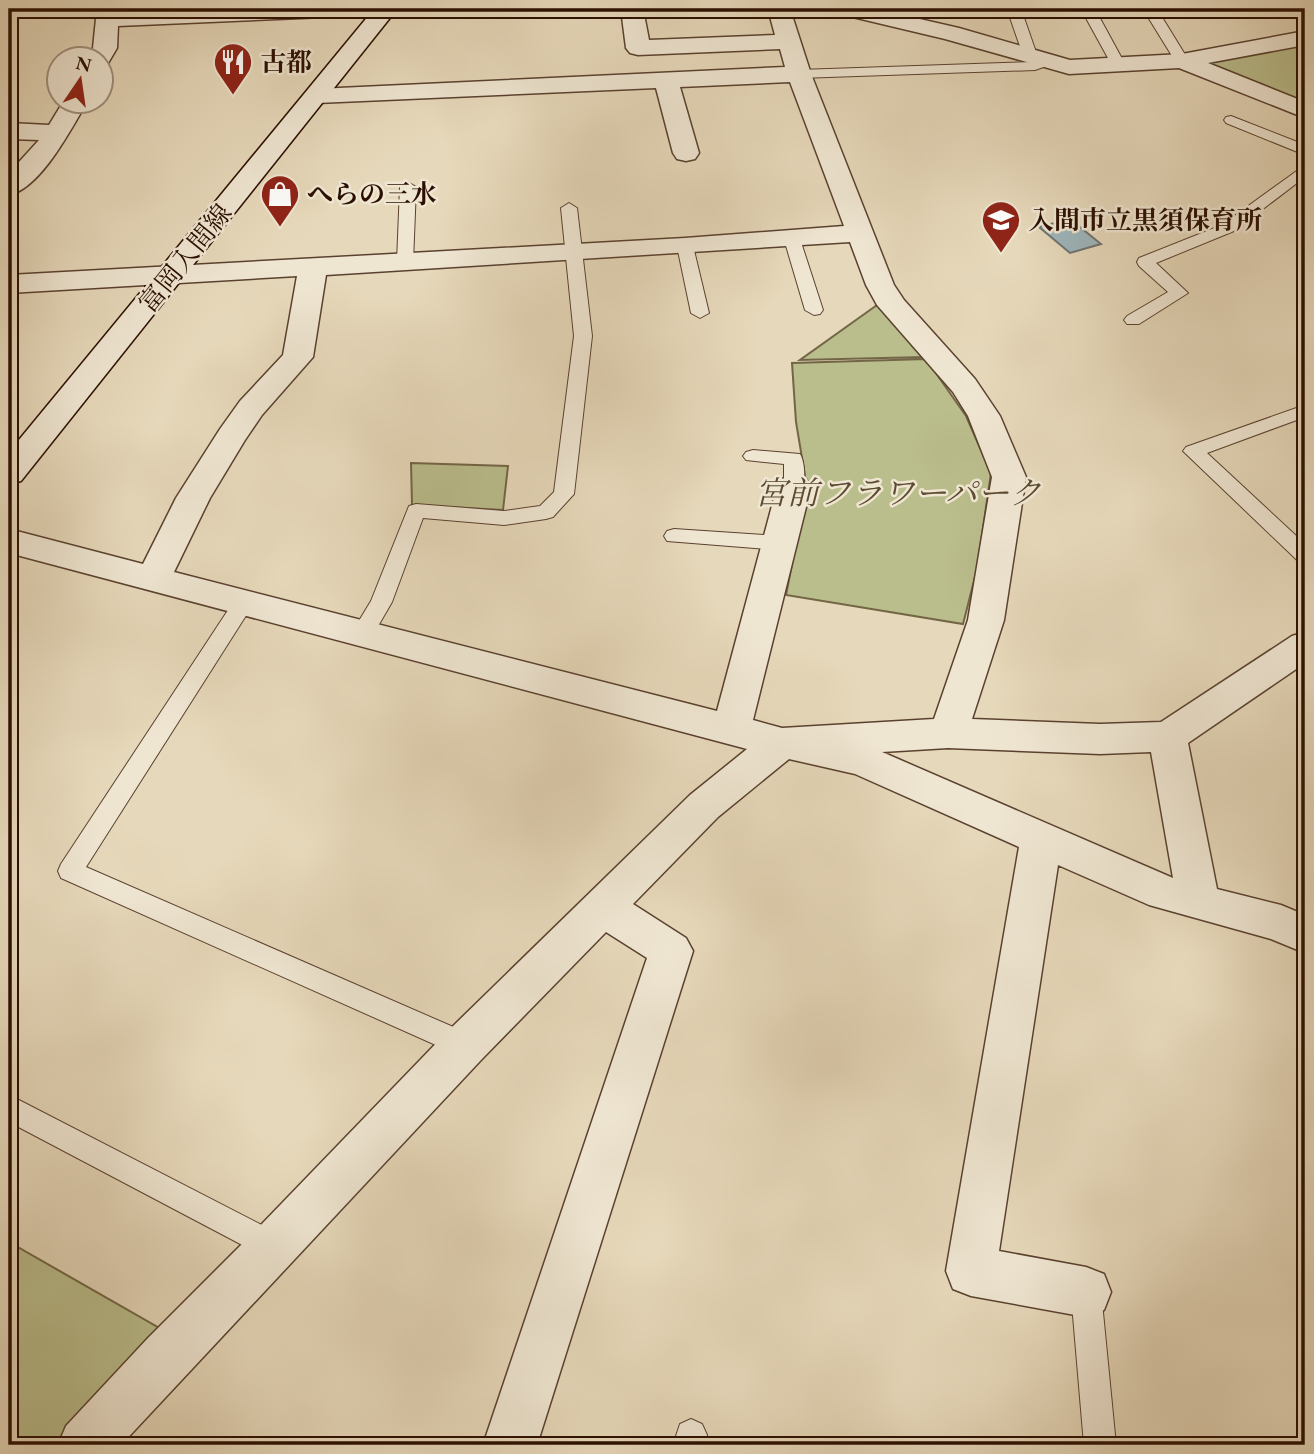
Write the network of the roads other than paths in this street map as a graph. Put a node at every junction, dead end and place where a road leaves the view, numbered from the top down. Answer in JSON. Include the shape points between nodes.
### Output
{"nodes":[{"id":1,"x":348,"y":9,"type":"edge"},
{"id":2,"x":386,"y":9,"type":"edge"},
{"id":3,"x":632,"y":9,"type":"edge"},
{"id":4,"x":779,"y":9,"type":"edge"},
{"id":5,"x":848,"y":9,"type":"edge"},
{"id":6,"x":1014,"y":9,"type":"edge"},
{"id":7,"x":1088,"y":9,"type":"edge"},
{"id":8,"x":1150,"y":9,"type":"edge"},
{"id":9,"x":240,"y":11,"type":"edge"},
{"id":10,"x":108,"y":14,"type":"edge"},
{"id":11,"x":1305,"y":38,"type":"edge"},
{"id":12,"x":788,"y":42,"type":"junction"},
{"id":13,"x":105,"y":46,"type":"edge"},
{"id":14,"x":1040,"y":57,"type":"junction"},
{"id":15,"x":1182,"y":61,"type":"junction"},
{"id":16,"x":1119,"y":66,"type":"junction"},
{"id":17,"x":799,"y":74,"type":"junction"},
{"id":18,"x":666,"y":79,"type":"junction"},
{"id":19,"x":317,"y":96,"type":"junction"},
{"id":20,"x":1305,"y":111,"type":"edge"},
{"id":21,"x":66,"y":116,"type":"edge"},
{"id":22,"x":1231,"y":120,"type":"dead end"},
{"id":23,"x":9,"y":131,"type":"edge"},
{"id":24,"x":56,"y":133,"type":"junction"},
{"id":25,"x":1305,"y":150,"type":"edge"},
{"id":26,"x":685,"y":153,"type":"dead end"},
{"id":27,"x":1305,"y":170,"type":"edge"},
{"id":28,"x":9,"y":187,"type":"edge"},
{"id":29,"x":408,"y":187,"type":"dead end"},
{"id":30,"x":569,"y":208,"type":"dead end"},
{"id":31,"x":862,"y":233,"type":"junction"},
{"id":32,"x":792,"y":239,"type":"junction"},
{"id":33,"x":685,"y":246,"type":"junction"},
{"id":34,"x":574,"y":252,"type":"junction"},
{"id":35,"x":405,"y":262,"type":"junction"},
{"id":36,"x":313,"y":266,"type":"junction"},
{"id":37,"x":173,"y":273,"type":"junction"},
{"id":38,"x":9,"y":284,"type":"edge"},
{"id":39,"x":814,"y":310,"type":"dead end"},
{"id":40,"x":700,"y":313,"type":"dead end"},
{"id":41,"x":1133,"y":320,"type":"dead end"},
{"id":42,"x":1305,"y":411,"type":"edge"},
{"id":43,"x":753,"y":456,"type":"dead end"},
{"id":44,"x":9,"y":473,"type":"edge"},
{"id":45,"x":794,"y":487,"type":"joint"},
{"id":46,"x":674,"y":536,"type":"dead end"},
{"id":47,"x":9,"y":541,"type":"edge"},
{"id":48,"x":780,"y":543,"type":"junction"},
{"id":49,"x":1305,"y":556,"type":"edge"},
{"id":50,"x":153,"y":579,"type":"junction"},
{"id":51,"x":243,"y":603,"type":"junction"},
{"id":52,"x":362,"y":634,"type":"junction"},
{"id":53,"x":1305,"y":645,"type":"edge"},
{"id":54,"x":731,"y":730,"type":"junction"},
{"id":55,"x":948,"y":733,"type":"junction"},
{"id":56,"x":1168,"y":737,"type":"junction"},
{"id":57,"x":782,"y":743,"type":"junction"},
{"id":58,"x":1041,"y":839,"type":"junction"},
{"id":59,"x":1198,"y":902,"type":"junction"},
{"id":60,"x":604,"y":908,"type":"junction"},
{"id":61,"x":1305,"y":935,"type":"edge"},
{"id":62,"x":466,"y":1045,"type":"junction"},
{"id":63,"x":15,"y":1111,"type":"dead end"},
{"id":64,"x":275,"y":1247,"type":"junction"},
{"id":65,"x":1086,"y":1293,"type":"joint"},
{"id":66,"x":85,"y":1445,"type":"edge"},
{"id":67,"x":510,"y":1445,"type":"edge"},
{"id":68,"x":1100,"y":1445,"type":"edge"}],
"edges":[{"from":1,"to":9,"type":"street"},
{"from":2,"to":19,"type":"street","name":"富岡入間線"},
{"from":3,"to":12,"type":"street","via":[[638,48]]},
{"from":4,"to":12,"type":"street"},
{"from":5,"to":14,"type":"street"},
{"from":6,"to":14,"type":"lane"},
{"from":7,"to":16,"type":"lane"},
{"from":8,"to":15,"type":"lane"},
{"from":9,"to":10,"type":"street"},
{"from":10,"to":13,"type":"street"},
{"from":11,"to":15,"type":"street"},
{"from":12,"to":17,"type":"street"},
{"from":14,"to":16,"type":"street","via":[[1069,67]]},
{"from":14,"to":17,"type":"lane","via":[[1035,66]]},
{"from":15,"to":16,"type":"street"},
{"from":15,"to":20,"type":"street"},
{"from":17,"to":18,"type":"street"},
{"from":17,"to":31,"type":"street"},
{"from":18,"to":19,"type":"street"},
{"from":18,"to":26,"type":"street"},
{"from":19,"to":37,"type":"street","name":"富岡入間線"},
{"from":21,"to":24,"type":"street"},
{"from":22,"to":25,"type":"lane"},
{"from":23,"to":24,"type":"street"},
{"from":24,"to":28,"type":"street","via":[[45,152]]},
{"from":27,"to":41,"type":"lane","via":[[1228,228],[1145,262],[1179,293]]},
{"from":29,"to":35,"type":"lane"},
{"from":30,"to":34,"type":"lane"},
{"from":31,"to":32,"type":"street"},
{"from":31,"to":55,"type":"street","via":[[892,305],[964,386],[984,416],[1009,477],[986,620]]},
{"from":32,"to":33,"type":"street"},
{"from":32,"to":39,"type":"lane"},
{"from":33,"to":34,"type":"street"},
{"from":33,"to":40,"type":"lane"},
{"from":34,"to":35,"type":"street"},
{"from":34,"to":52,"type":"lane","via":[[583,336],[564,494],[546,512],[504,518],[416,511],[381,601]]},
{"from":35,"to":36,"type":"street"},
{"from":36,"to":37,"type":"street"},
{"from":36,"to":50,"type":"street","via":[[298,357],[231,436],[193,498]]},
{"from":37,"to":38,"type":"street"},
{"from":37,"to":44,"type":"street","name":"富岡入間線"},
{"from":42,"to":49,"type":"lane","via":[[1193,451]]},
{"from":43,"to":45,"type":"lane","via":[[793,458]]},
{"from":45,"to":48,"type":"street"},
{"from":46,"to":48,"type":"lane"},
{"from":47,"to":50,"type":"street"},
{"from":48,"to":54,"type":"street"},
{"from":50,"to":51,"type":"street"},
{"from":51,"to":52,"type":"street"},
{"from":51,"to":62,"type":"lane","via":[[70,871]]},
{"from":52,"to":54,"type":"street"},
{"from":53,"to":56,"type":"street"},
{"from":54,"to":57,"type":"street"},
{"from":55,"to":56,"type":"street"},
{"from":55,"to":57,"type":"street"},
{"from":56,"to":59,"type":"street"},
{"from":57,"to":58,"type":"street","via":[[862,760]]},
{"from":57,"to":60,"type":"street","via":[[704,806]]},
{"from":58,"to":59,"type":"street","via":[[1164,894]]},
{"from":58,"to":65,"type":"street","via":[[971,1271]]},
{"from":59,"to":61,"type":"street","via":[[1281,923]]},
{"from":60,"to":62,"type":"street"},
{"from":60,"to":67,"type":"street","via":[[671,951]]},
{"from":62,"to":64,"type":"street"},
{"from":63,"to":64,"type":"lane"},
{"from":64,"to":66,"type":"street"},
{"from":65,"to":68,"type":"lane"}]}
